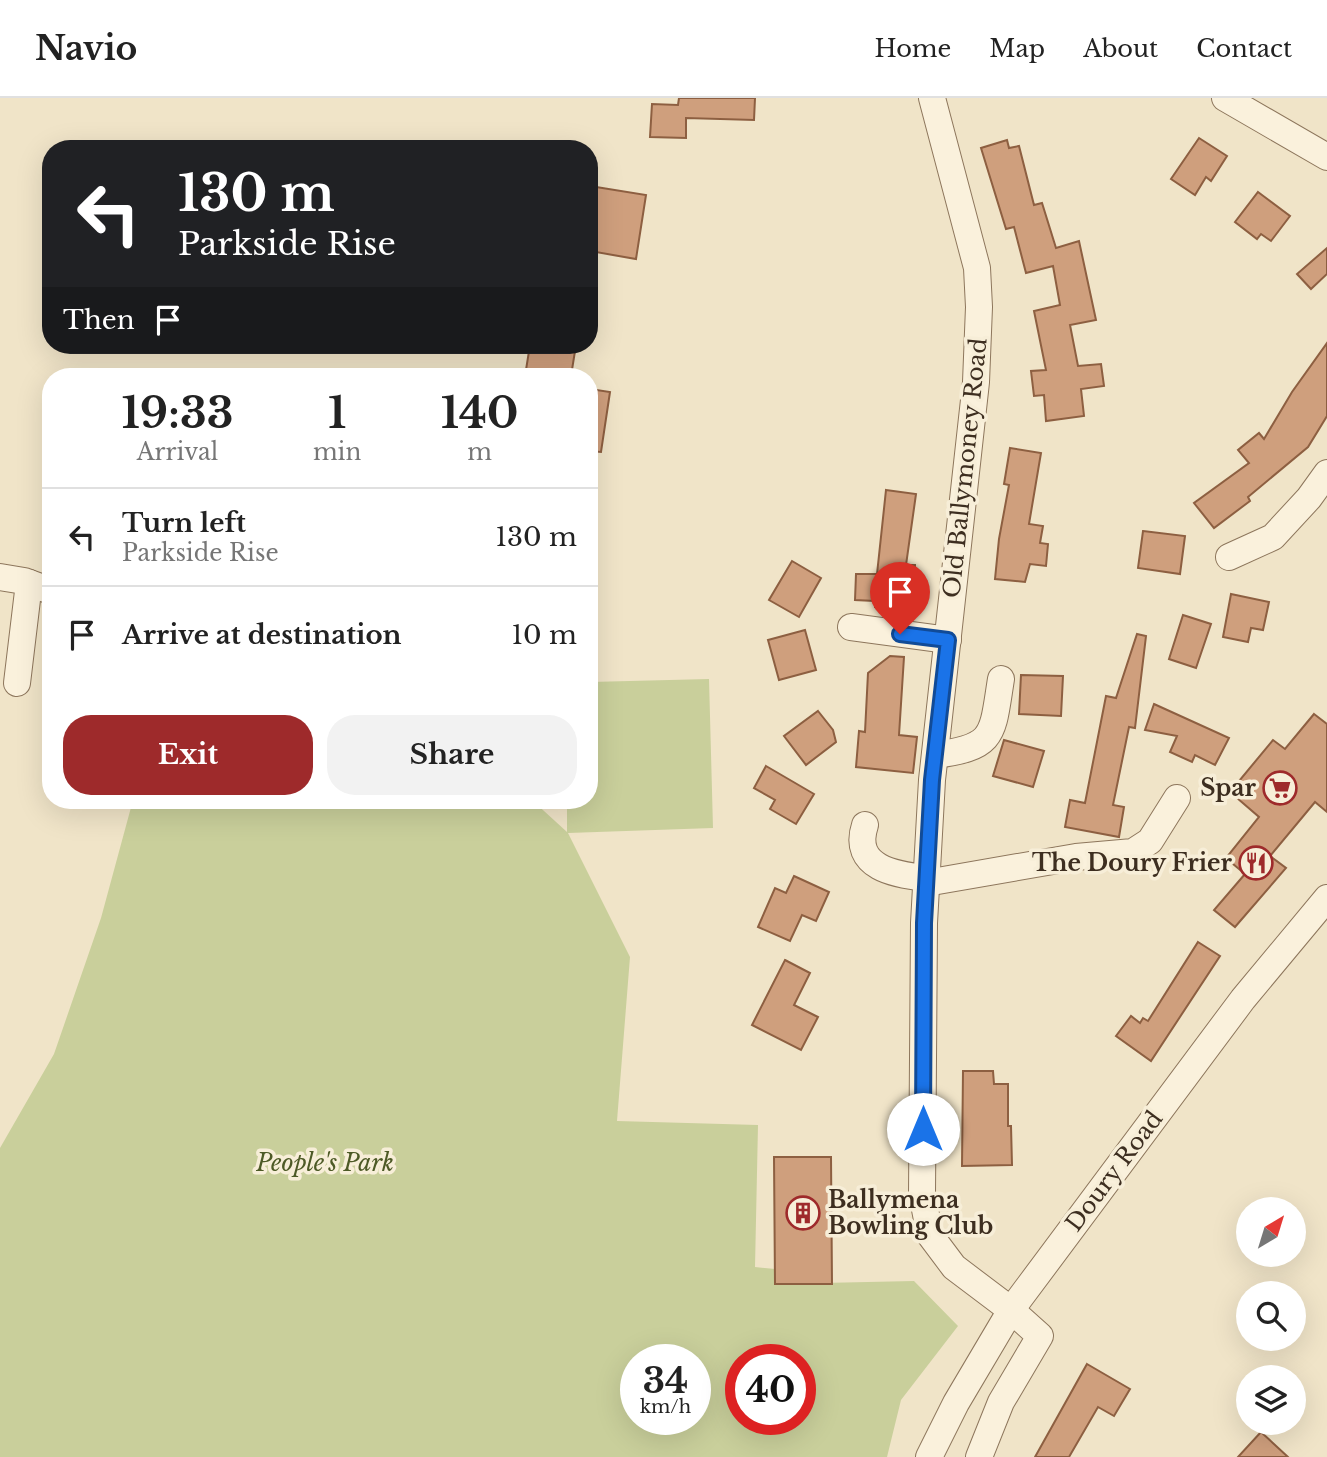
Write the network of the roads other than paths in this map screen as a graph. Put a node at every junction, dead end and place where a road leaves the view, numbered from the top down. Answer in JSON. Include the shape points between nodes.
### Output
{"nodes":[{"id":1,"x":932,"y":98,"type":"edge"},
{"id":2,"x":1224,"y":98,"type":"edge"},
{"id":3,"x":1327,"y":158,"type":"edge"},
{"id":4,"x":1327,"y":473,"type":"edge"},
{"id":5,"x":1229,"y":557,"type":"dead end"},
{"id":6,"x":0,"y":577,"type":"edge"},
{"id":7,"x":42,"y":581,"type":"edge"},
{"id":8,"x":42,"y":585,"type":"edge"},
{"id":9,"x":851,"y":628,"type":"dead end"},
{"id":10,"x":948,"y":640,"type":"junction"},
{"id":11,"x":1001,"y":679,"type":"dead end"},
{"id":12,"x":17,"y":683,"type":"dead end"},
{"id":13,"x":935,"y":755,"type":"junction"},
{"id":14,"x":1177,"y":798,"type":"dead end"},
{"id":15,"x":865,"y":825,"type":"dead end"},
{"id":16,"x":927,"y":881,"type":"junction"},
{"id":17,"x":1327,"y":898,"type":"edge"},
{"id":18,"x":1011,"y":1310,"type":"junction"},
{"id":19,"x":929,"y":1457,"type":"edge"},
{"id":20,"x":979,"y":1457,"type":"edge"}],
"edges":[{"from":1,"to":10,"type":"street","name":"Old Ballymoney Road","via":[[976,268],[979,307],[976,382]]},
{"from":2,"to":3,"type":"street"},
{"from":4,"to":5,"type":"street","via":[[1273,537]]},
{"from":6,"to":7,"type":"street"},
{"from":8,"to":12,"type":"street"},
{"from":9,"to":10,"type":"street"},
{"from":10,"to":13,"type":"street","name":"Old Ballymoney Road"},
{"from":11,"to":13,"type":"street","via":[[994,722],[983,743],[966,751]]},
{"from":13,"to":16,"type":"street","name":"Old Ballymoney Road"},
{"from":14,"to":16,"type":"street","via":[[1150,841],[1133,852]]},
{"from":15,"to":16,"type":"street","via":[[863,846],[875,862],[896,875]]},
{"from":16,"to":18,"type":"street","name":"Old Ballymoney Road","via":[[922,1194],[930,1235],[954,1267]]},
{"from":17,"to":18,"type":"street","name":"Doury Road","via":[[1242,999]]},
{"from":18,"to":19,"type":"street","name":"Doury Road"},
{"from":18,"to":20,"type":"street","via":[[1040,1336],[1001,1402]]}]}
